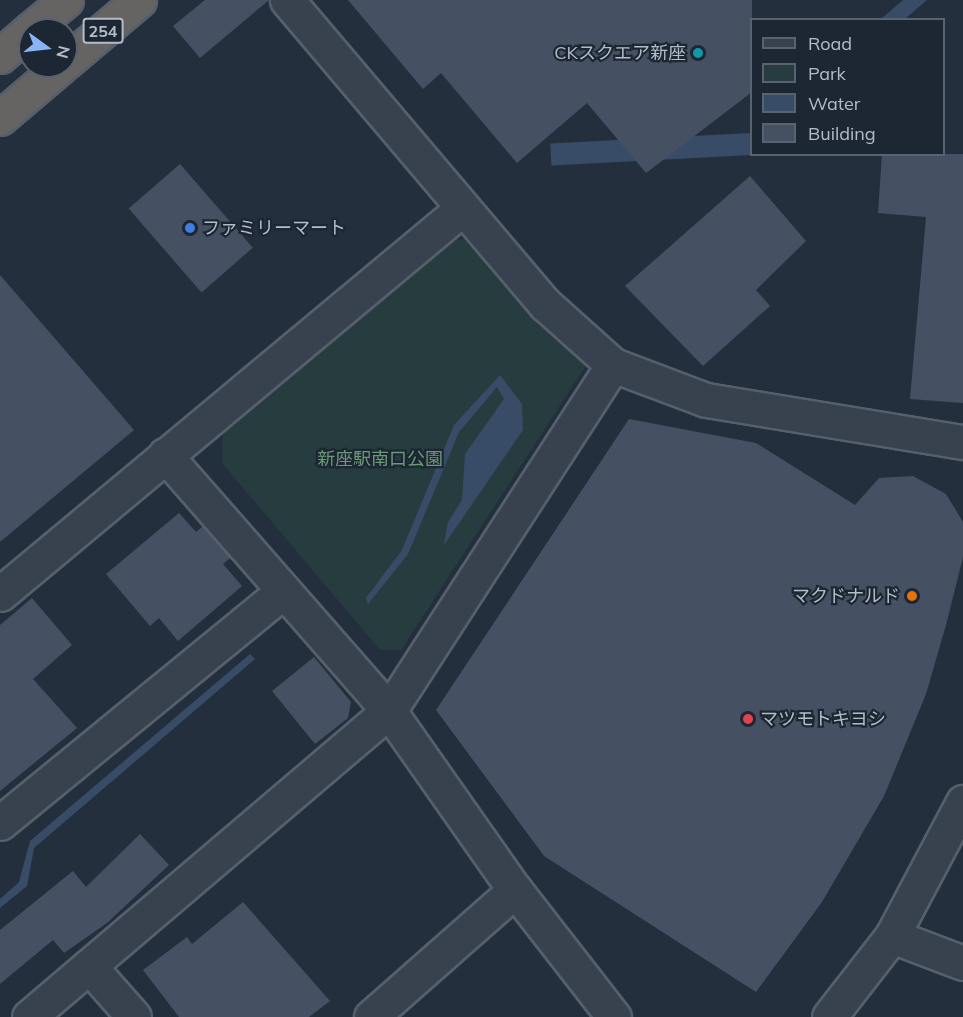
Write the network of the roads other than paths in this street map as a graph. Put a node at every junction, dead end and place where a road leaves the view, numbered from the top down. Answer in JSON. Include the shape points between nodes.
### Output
{"nodes":[{"id":1,"x":66,"y":0,"type":"edge"},
{"id":2,"x":139,"y":0,"type":"edge"},
{"id":3,"x":287,"y":0,"type":"edge"},
{"id":4,"x":44,"y":18,"type":"edge"},
{"id":5,"x":18,"y":40,"type":"edge"},
{"id":6,"x":78,"y":52,"type":"edge"},
{"id":7,"x":0,"y":56,"type":"edge"},
{"id":8,"x":48,"y":78,"type":"edge"},
{"id":9,"x":0,"y":118,"type":"edge"},
{"id":10,"x":463,"y":208,"type":"junction"},
{"id":11,"x":613,"y":365,"type":"junction"},
{"id":12,"x":963,"y":442,"type":"edge"},
{"id":13,"x":165,"y":455,"type":"junction"},
{"id":14,"x":283,"y":591,"type":"junction"},
{"id":15,"x":0,"y":594,"type":"edge"},
{"id":16,"x":389,"y":711,"type":"junction"},
{"id":17,"x":963,"y":802,"type":"edge"},
{"id":18,"x":0,"y":823,"type":"edge"},
{"id":19,"x":515,"y":890,"type":"junction"},
{"id":20,"x":892,"y":936,"type":"junction"},
{"id":21,"x":963,"y":963,"type":"edge"},
{"id":22,"x":89,"y":966,"type":"junction"},
{"id":23,"x":29,"y":1017,"type":"edge"},
{"id":24,"x":134,"y":1017,"type":"edge"},
{"id":25,"x":371,"y":1017,"type":"edge"},
{"id":26,"x":614,"y":1017,"type":"edge"},
{"id":27,"x":829,"y":1017,"type":"edge"}],
"edges":[{"from":1,"to":4,"type":"highway","number":"254"},
{"from":2,"to":6,"type":"highway","number":"254"},
{"from":3,"to":10,"type":"street"},
{"from":5,"to":7,"type":"highway","number":"254"},
{"from":8,"to":9,"type":"highway"},
{"from":10,"to":11,"type":"street","via":[[545,304]]},
{"from":10,"to":13,"type":"street"},
{"from":11,"to":12,"type":"street","via":[[706,400]]},
{"from":11,"to":16,"type":"street"},
{"from":13,"to":14,"type":"street"},
{"from":13,"to":15,"type":"street"},
{"from":14,"to":16,"type":"street"},
{"from":14,"to":18,"type":"street"},
{"from":16,"to":19,"type":"street"},
{"from":16,"to":22,"type":"street"},
{"from":17,"to":20,"type":"street"},
{"from":19,"to":25,"type":"street"},
{"from":19,"to":26,"type":"street"},
{"from":20,"to":21,"type":"street"},
{"from":20,"to":27,"type":"street"},
{"from":22,"to":23,"type":"street"},
{"from":22,"to":24,"type":"street"}]}
